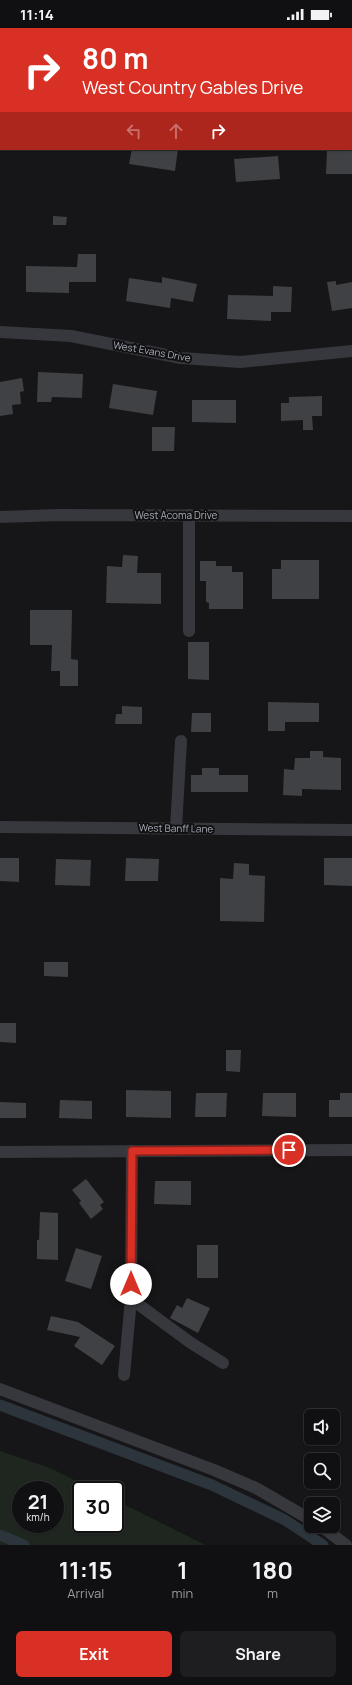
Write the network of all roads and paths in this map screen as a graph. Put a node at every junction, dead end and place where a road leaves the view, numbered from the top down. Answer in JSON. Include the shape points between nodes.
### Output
{"nodes":[{"id":1,"x":0,"y":332,"type":"edge"},
{"id":2,"x":352,"y":351,"type":"edge"},
{"id":3,"x":189,"y":515,"type":"junction"},
{"id":4,"x":352,"y":516,"type":"edge"},
{"id":5,"x":0,"y":517,"type":"edge"},
{"id":6,"x":189,"y":631,"type":"dead end"},
{"id":7,"x":181,"y":741,"type":"dead end"},
{"id":8,"x":0,"y":827,"type":"edge"},
{"id":9,"x":176,"y":828,"type":"junction"},
{"id":10,"x":352,"y":830,"type":"edge"},
{"id":11,"x":352,"y":1150,"type":"edge"},
{"id":12,"x":132,"y":1151,"type":"junction"},
{"id":13,"x":0,"y":1152,"type":"edge"},
{"id":14,"x":131,"y":1299,"type":"junction"},
{"id":15,"x":223,"y":1362,"type":"dead end"},
{"id":16,"x":124,"y":1375,"type":"dead end"},
{"id":17,"x":0,"y":1389,"type":"edge"},
{"id":18,"x":304,"y":1516,"type":"edge"},
{"id":19,"x":330,"y":1533,"type":"edge"},
{"id":20,"x":346,"y":1545,"type":"edge"}],
"edges":[{"from":1,"to":2,"type":"street","name":"West Evans Drive","via":[[71,336],[181,358],[240,362]]},
{"from":3,"to":4,"type":"street","name":"West Acoma Drive"},
{"from":3,"to":5,"type":"street","name":"West Acoma Drive"},
{"from":3,"to":6,"type":"street"},
{"from":7,"to":9,"type":"street"},
{"from":8,"to":9,"type":"street","name":"West Banff Lane"},
{"from":9,"to":10,"type":"street","name":"West Banff Lane"},
{"from":11,"to":12,"type":"street"},
{"from":12,"to":13,"type":"street"},
{"from":12,"to":14,"type":"street"},
{"from":14,"to":15,"type":"street","via":[[191,1343]]},
{"from":14,"to":16,"type":"street"},
{"from":17,"to":18,"type":"street","via":[[214,1470],[256,1488]]},
{"from":19,"to":20,"type":"street"}]}
